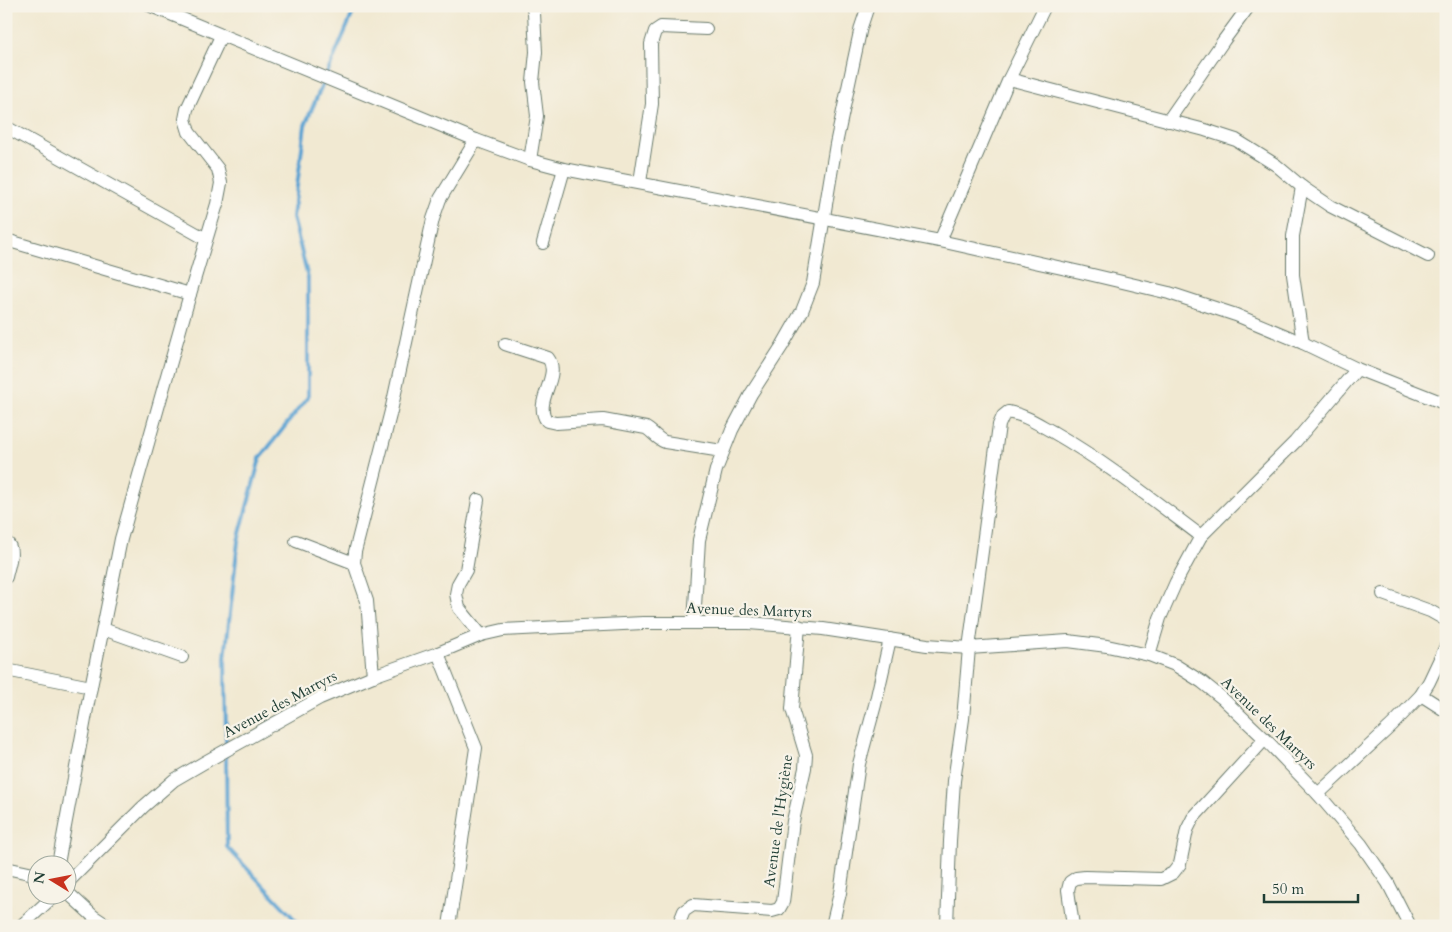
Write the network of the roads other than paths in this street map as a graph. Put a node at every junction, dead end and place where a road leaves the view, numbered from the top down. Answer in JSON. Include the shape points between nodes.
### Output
{"nodes":[{"id":1,"x":150,"y":6,"type":"edge"},
{"id":2,"x":532,"y":6,"type":"edge"},
{"id":3,"x":868,"y":6,"type":"edge"},
{"id":4,"x":1045,"y":6,"type":"edge"},
{"id":5,"x":1249,"y":6,"type":"edge"},
{"id":6,"x":173,"y":10,"type":"edge"},
{"id":7,"x":706,"y":29,"type":"dead end"},
{"id":8,"x":221,"y":36,"type":"junction"},
{"id":9,"x":1009,"y":79,"type":"junction"},
{"id":10,"x":1168,"y":121,"type":"junction"},
{"id":11,"x":6,"y":127,"type":"edge"},
{"id":12,"x":476,"y":140,"type":"junction"},
{"id":13,"x":530,"y":160,"type":"junction"},
{"id":14,"x":564,"y":169,"type":"junction"},
{"id":15,"x":640,"y":182,"type":"junction"},
{"id":16,"x":1302,"y":187,"type":"junction"},
{"id":17,"x":822,"y":219,"type":"junction"},
{"id":18,"x":206,"y":238,"type":"junction"},
{"id":19,"x":6,"y":240,"type":"edge"},
{"id":20,"x":940,"y":241,"type":"junction"},
{"id":21,"x":543,"y":243,"type":"dead end"},
{"id":22,"x":1428,"y":256,"type":"dead end"},
{"id":23,"x":190,"y":294,"type":"junction"},
{"id":24,"x":1303,"y":343,"type":"junction"},
{"id":25,"x":505,"y":344,"type":"dead end"},
{"id":26,"x":1357,"y":369,"type":"junction"},
{"id":27,"x":1446,"y":404,"type":"edge"},
{"id":28,"x":722,"y":451,"type":"junction"},
{"id":29,"x":478,"y":500,"type":"dead end"},
{"id":30,"x":1201,"y":536,"type":"junction"},
{"id":31,"x":296,"y":541,"type":"dead end"},
{"id":32,"x":6,"y":542,"type":"edge"},
{"id":33,"x":354,"y":563,"type":"junction"},
{"id":34,"x":6,"y":577,"type":"edge"},
{"id":35,"x":1383,"y":594,"type":"dead end"},
{"id":36,"x":1446,"y":620,"type":"edge"},
{"id":37,"x":694,"y":623,"type":"junction"},
{"id":38,"x":799,"y":626,"type":"junction"},
{"id":39,"x":103,"y":629,"type":"junction"},
{"id":40,"x":481,"y":635,"type":"junction"},
{"id":41,"x":890,"y":639,"type":"junction"},
{"id":42,"x":1446,"y":646,"type":"edge"},
{"id":43,"x":969,"y":648,"type":"junction"},
{"id":44,"x":438,"y":653,"type":"junction"},
{"id":45,"x":1150,"y":655,"type":"junction"},
{"id":46,"x":182,"y":657,"type":"dead end"},
{"id":47,"x":6,"y":670,"type":"edge"},
{"id":48,"x":373,"y":676,"type":"junction"},
{"id":49,"x":91,"y":687,"type":"junction"},
{"id":50,"x":1421,"y":695,"type":"junction"},
{"id":51,"x":1446,"y":711,"type":"edge"},
{"id":52,"x":1265,"y":739,"type":"junction"},
{"id":53,"x":1318,"y":794,"type":"junction"},
{"id":54,"x":60,"y":854,"type":"edge"},
{"id":55,"x":6,"y":868,"type":"edge"},
{"id":56,"x":78,"y":872,"type":"edge"},
{"id":57,"x":28,"y":873,"type":"edge"},
{"id":58,"x":78,"y":902,"type":"edge"},
{"id":59,"x":45,"y":904,"type":"edge"},
{"id":60,"x":21,"y":926,"type":"edge"},
{"id":61,"x":108,"y":926,"type":"edge"},
{"id":62,"x":449,"y":926,"type":"edge"},
{"id":63,"x":678,"y":926,"type":"edge"},
{"id":64,"x":832,"y":926,"type":"edge"},
{"id":65,"x":947,"y":926,"type":"edge"},
{"id":66,"x":1072,"y":926,"type":"edge"},
{"id":67,"x":1410,"y":926,"type":"edge"}],
"edges":[{"from":1,"to":6,"type":"street"},
{"from":2,"to":13,"type":"street","via":[[536,116]]},
{"from":3,"to":17,"type":"street"},
{"from":4,"to":9,"type":"street"},
{"from":5,"to":10,"type":"street"},
{"from":6,"to":8,"type":"street"},
{"from":7,"to":15,"type":"street","via":[[661,27],[655,31],[651,44],[652,104]]},
{"from":8,"to":12,"type":"street"},
{"from":8,"to":18,"type":"street","via":[[185,119],[189,132],[218,169],[221,183]]},
{"from":9,"to":10,"type":"street"},
{"from":9,"to":20,"type":"street"},
{"from":10,"to":16,"type":"street","via":[[1236,140]]},
{"from":11,"to":18,"type":"street"},
{"from":12,"to":13,"type":"street"},
{"from":12,"to":33,"type":"street","via":[[440,199],[432,219]]},
{"from":13,"to":14,"type":"street"},
{"from":14,"to":15,"type":"street"},
{"from":14,"to":21,"type":"street"},
{"from":15,"to":17,"type":"street"},
{"from":16,"to":22,"type":"street","via":[[1330,206]]},
{"from":16,"to":24,"type":"street","via":[[1293,236],[1293,275]]},
{"from":17,"to":20,"type":"street"},
{"from":17,"to":28,"type":"street","via":[[813,283],[802,311],[751,394]]},
{"from":18,"to":23,"type":"street"},
{"from":19,"to":23,"type":"street"},
{"from":20,"to":24,"type":"street","via":[[1169,293],[1236,315]]},
{"from":23,"to":39,"type":"street","via":[[121,539]]},
{"from":24,"to":26,"type":"street"},
{"from":25,"to":28,"type":"street","via":[[548,358],[552,363],[542,407],[547,421],[603,420],[646,428],[665,442]]},
{"from":26,"to":27,"type":"street"},
{"from":26,"to":30,"type":"street","via":[[1295,442]]},
{"from":28,"to":37,"type":"street","via":[[699,540]]},
{"from":29,"to":40,"type":"street","via":[[468,563],[456,594],[459,608]]},
{"from":30,"to":43,"type":"street","via":[[1070,442],[1027,418],[1008,412],[999,425]]},
{"from":30,"to":45,"type":"street","via":[[1160,618]]},
{"from":31,"to":33,"type":"street"},
{"from":32,"to":34,"type":"street","via":[[11,550]]},
{"from":33,"to":48,"type":"street","via":[[367,600]]},
{"from":35,"to":36,"type":"street"},
{"from":37,"to":38,"type":"street","name":"Avenue des Martyrs"},
{"from":37,"to":40,"type":"street","name":"Avenue des Martyrs","via":[[550,627]]},
{"from":38,"to":41,"type":"street","name":"Avenue des Martyrs"},
{"from":38,"to":63,"type":"street","name":"Avenue de l'Hygiène","via":[[792,709],[806,755],[783,902],[779,909],[772,911],[693,905],[684,911]]},
{"from":39,"to":46,"type":"street"},
{"from":39,"to":49,"type":"street"},
{"from":40,"to":44,"type":"street","name":"Avenue des Martyrs"},
{"from":41,"to":43,"type":"street","name":"Avenue des Martyrs"},
{"from":41,"to":64,"type":"street","via":[[859,764]]},
{"from":42,"to":50,"type":"street"},
{"from":43,"to":45,"type":"street","name":"Avenue des Martyrs","via":[[1068,641]]},
{"from":43,"to":65,"type":"street","via":[[952,802]]},
{"from":44,"to":48,"type":"street","name":"Avenue des Martyrs"},
{"from":44,"to":62,"type":"street","via":[[476,748]]},
{"from":45,"to":52,"type":"street","name":"Avenue des Martyrs","via":[[1175,665],[1202,682]]},
{"from":47,"to":49,"type":"street"},
{"from":48,"to":56,"type":"street","name":"Avenue des Martyrs","via":[[320,698],[174,780]]},
{"from":49,"to":54,"type":"street"},
{"from":50,"to":51,"type":"street"},
{"from":50,"to":53,"type":"street"},
{"from":52,"to":53,"type":"street","name":"Avenue des Martyrs"},
{"from":52,"to":66,"type":"street","via":[[1192,818],[1180,864],[1173,873],[1161,879],[1076,878],[1070,882]]},
{"from":53,"to":67,"type":"street","name":"Avenue des Martyrs","via":[[1361,844],[1388,883]]},
{"from":55,"to":57,"type":"street"},
{"from":58,"to":61,"type":"street"},
{"from":59,"to":60,"type":"street"}]}
